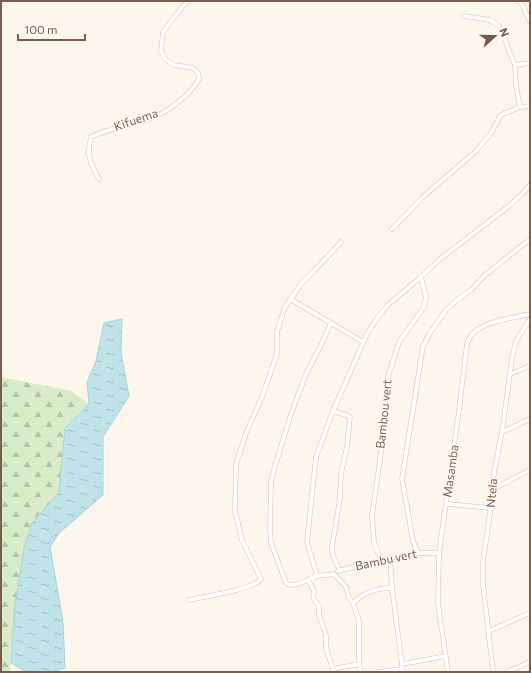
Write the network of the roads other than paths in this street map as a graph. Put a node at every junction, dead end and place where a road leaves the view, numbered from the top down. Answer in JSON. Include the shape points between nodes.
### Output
{"nodes":[{"id":1,"x":189,"y":1,"type":"edge"},
{"id":2,"x":519,"y":1,"type":"edge"},
{"id":3,"x":464,"y":16,"type":"dead end"},
{"id":4,"x":530,"y":22,"type":"edge"},
{"id":5,"x":530,"y":63,"type":"edge"},
{"id":6,"x":515,"y":65,"type":"junction"},
{"id":7,"x":530,"y":106,"type":"edge"},
{"id":8,"x":520,"y":107,"type":"junction"},
{"id":9,"x":99,"y":179,"type":"dead end"},
{"id":10,"x":530,"y":185,"type":"edge"},
{"id":11,"x":392,"y":229,"type":"dead end"},
{"id":12,"x":530,"y":239,"type":"edge"},
{"id":13,"x":340,"y":242,"type":"dead end"},
{"id":14,"x":421,"y":277,"type":"junction"},
{"id":15,"x":290,"y":299,"type":"junction"},
{"id":16,"x":530,"y":314,"type":"edge"},
{"id":17,"x":530,"y":318,"type":"edge"},
{"id":18,"x":331,"y":323,"type":"junction"},
{"id":19,"x":363,"y":342,"type":"junction"},
{"id":20,"x":530,"y":366,"type":"edge"},
{"id":21,"x":510,"y":374,"type":"junction"},
{"id":22,"x":333,"y":410,"type":"junction"},
{"id":23,"x":530,"y":419,"type":"edge"},
{"id":24,"x":502,"y":432,"type":"junction"},
{"id":25,"x":530,"y":470,"type":"edge"},
{"id":26,"x":492,"y":488,"type":"junction"},
{"id":27,"x":446,"y":504,"type":"junction"},
{"id":28,"x":491,"y":508,"type":"junction"},
{"id":29,"x":418,"y":553,"type":"junction"},
{"id":30,"x":439,"y":553,"type":"junction"},
{"id":31,"x":390,"y":558,"type":"junction"},
{"id":32,"x":381,"y":561,"type":"junction"},
{"id":33,"x":340,"y":571,"type":"junction"},
{"id":34,"x":334,"y":574,"type":"junction"},
{"id":35,"x":317,"y":576,"type":"junction"},
{"id":36,"x":308,"y":580,"type":"junction"},
{"id":37,"x":392,"y":588,"type":"junction"},
{"id":38,"x":189,"y":600,"type":"dead end"},
{"id":39,"x":353,"y":603,"type":"junction"},
{"id":40,"x":530,"y":613,"type":"edge"},
{"id":41,"x":489,"y":631,"type":"junction"},
{"id":42,"x":446,"y":656,"type":"junction"},
{"id":43,"x":530,"y":662,"type":"edge"},
{"id":44,"x":359,"y":664,"type":"junction"},
{"id":45,"x":402,"y":668,"type":"edge"},
{"id":46,"x":333,"y":671,"type":"edge"},
{"id":47,"x":361,"y":672,"type":"edge"},
{"id":48,"x":381,"y":672,"type":"edge"},
{"id":49,"x":448,"y":672,"type":"edge"},
{"id":50,"x":493,"y":672,"type":"edge"},
{"id":51,"x":507,"y":672,"type":"edge"}],
"edges":[{"from":1,"to":9,"type":"street","name":"Kifuema","via":[[163,32],[161,51],[165,59],[174,65],[193,68],[199,79],[178,103],[151,118],[91,137],[88,150],[90,162]]},
{"from":2,"to":4,"type":"street"},
{"from":3,"to":6,"type":"street","via":[[490,20],[499,26]]},
{"from":5,"to":6,"type":"street"},
{"from":6,"to":8,"type":"street"},
{"from":7,"to":8,"type":"street"},
{"from":8,"to":11,"type":"street","via":[[501,115],[491,133],[475,152],[424,196]]},
{"from":10,"to":14,"type":"street","via":[[509,206],[440,259]]},
{"from":12,"to":29,"type":"street","via":[[446,310],[423,346],[402,479],[413,541]]},
{"from":13,"to":15,"type":"street"},
{"from":14,"to":19,"type":"street","via":[[383,310]]},
{"from":14,"to":32,"type":"street","name":"Bambou vert","via":[[426,302],[399,342],[387,380],[372,516],[374,542]]},
{"from":15,"to":18,"type":"street"},
{"from":15,"to":38,"type":"street","via":[[277,332],[277,354],[236,465],[235,511],[242,540],[261,579],[259,583],[246,588]]},
{"from":16,"to":27,"type":"street","name":"Masamba","via":[[486,325],[477,329],[469,338]]},
{"from":17,"to":21,"type":"street","name":"Ntela","via":[[516,341]]},
{"from":18,"to":19,"type":"street"},
{"from":18,"to":36,"type":"street","name":"Bambu vert","via":[[306,374],[274,466],[271,482],[270,530],[273,550],[288,585]]},
{"from":19,"to":22,"type":"street"},
{"from":20,"to":21,"type":"street"},
{"from":21,"to":24,"type":"street","name":"Ntela"},
{"from":22,"to":33,"type":"street","via":[[350,417],[332,547]]},
{"from":22,"to":35,"type":"street","via":[[316,457],[309,514],[307,542]]},
{"from":23,"to":24,"type":"street"},
{"from":24,"to":26,"type":"street","name":"Ntela"},
{"from":25,"to":26,"type":"street"},
{"from":26,"to":28,"type":"street","name":"Ntela"},
{"from":27,"to":28,"type":"street"},
{"from":27,"to":30,"type":"street","name":"Masamba"},
{"from":28,"to":41,"type":"street","name":"Ntela","via":[[483,561]]},
{"from":29,"to":30,"type":"street","name":"Bambu vert"},
{"from":29,"to":31,"type":"street","name":"Bambu vert"},
{"from":30,"to":42,"type":"street","name":"Masamba","via":[[438,599]]},
{"from":31,"to":32,"type":"street","name":"Bambu vert"},
{"from":31,"to":37,"type":"street"},
{"from":32,"to":33,"type":"street","name":"Bambu vert"},
{"from":33,"to":34,"type":"street","name":"Bambu vert"},
{"from":34,"to":35,"type":"street","name":"Bambu vert"},
{"from":34,"to":39,"type":"street","via":[[346,587]]},
{"from":35,"to":36,"type":"street","name":"Bambu vert"},
{"from":36,"to":46,"type":"street","via":[[314,591],[313,598],[319,606],[319,615],[326,635],[326,648]]},
{"from":37,"to":39,"type":"street","via":[[376,589]]},
{"from":37,"to":45,"type":"street"},
{"from":39,"to":44,"type":"street","via":[[360,628]]},
{"from":40,"to":41,"type":"street"},
{"from":41,"to":50,"type":"street","name":"Ntela"},
{"from":42,"to":45,"type":"street"},
{"from":42,"to":49,"type":"street","name":"Masamba"},
{"from":43,"to":51,"type":"street"},
{"from":44,"to":46,"type":"street"},
{"from":44,"to":47,"type":"street"},
{"from":45,"to":48,"type":"street"}]}
